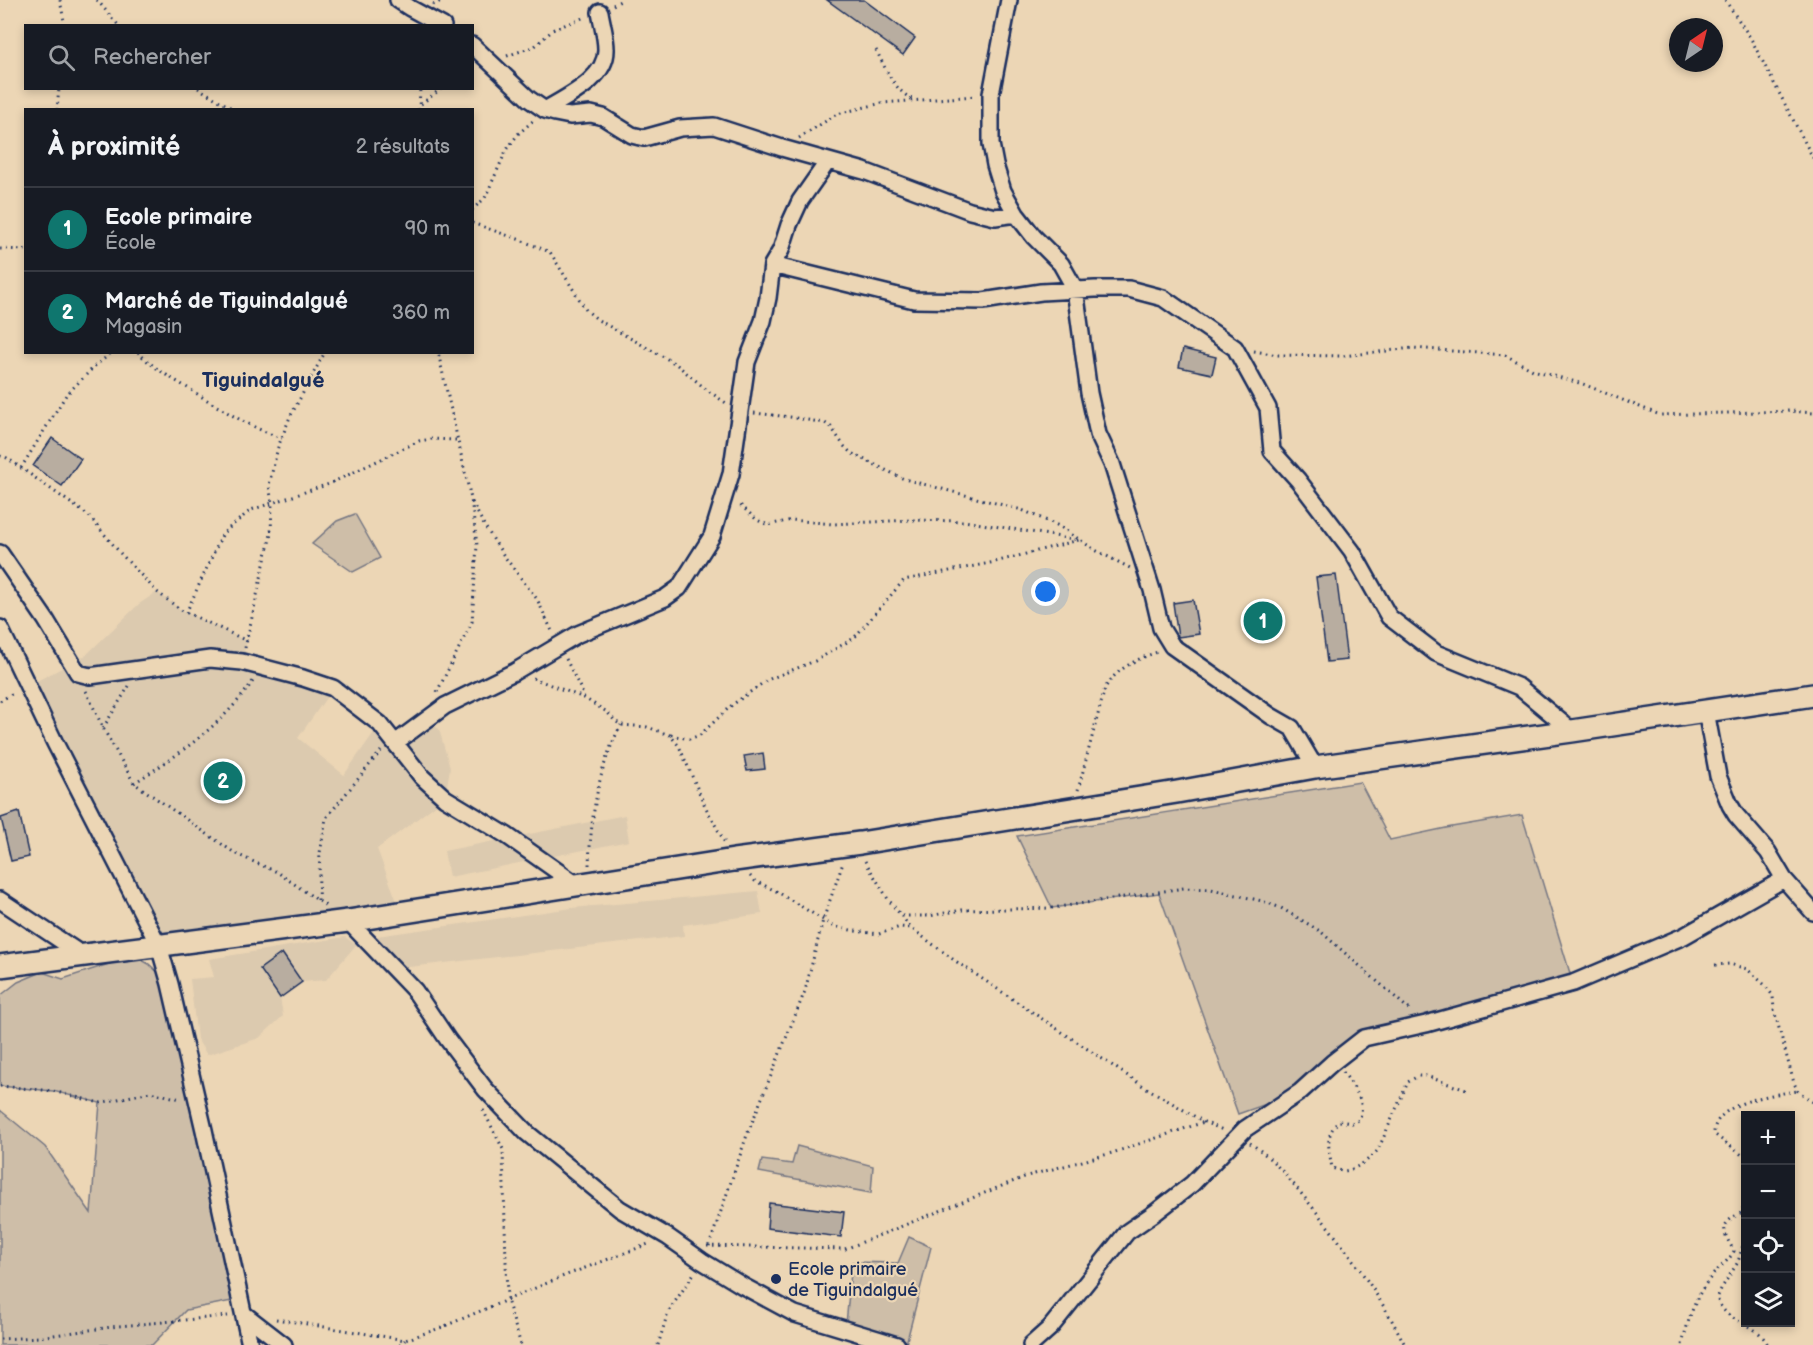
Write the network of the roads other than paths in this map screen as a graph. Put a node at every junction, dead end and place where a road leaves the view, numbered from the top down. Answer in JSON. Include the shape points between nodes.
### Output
{"nodes":[{"id":1,"x":398,"y":0,"type":"edge"},
{"id":2,"x":1009,"y":0,"type":"edge"},
{"id":3,"x":600,"y":12,"type":"road end"},
{"id":4,"x":439,"y":24,"type":"edge"},
{"id":5,"x":474,"y":47,"type":"edge"},
{"id":6,"x":545,"y":110,"type":"junction"},
{"id":7,"x":828,"y":160,"type":"junction"},
{"id":8,"x":1016,"y":214,"type":"junction"},
{"id":9,"x":772,"y":265,"type":"junction"},
{"id":10,"x":1075,"y":289,"type":"junction"},
{"id":11,"x":0,"y":553,"type":"edge"},
{"id":12,"x":0,"y":628,"type":"edge"},
{"id":13,"x":1813,"y":695,"type":"edge"},
{"id":14,"x":1706,"y":711,"type":"junction"},
{"id":15,"x":1572,"y":731,"type":"junction"},
{"id":16,"x":395,"y":743,"type":"junction"},
{"id":17,"x":1315,"y":767,"type":"junction"},
{"id":18,"x":1784,"y":879,"type":"junction"},
{"id":19,"x":583,"y":884,"type":"junction"},
{"id":20,"x":0,"y":900,"type":"edge"},
{"id":21,"x":1813,"y":912,"type":"edge"},
{"id":22,"x":348,"y":921,"type":"junction"},
{"id":23,"x":159,"y":946,"type":"junction"},
{"id":24,"x":84,"y":956,"type":"junction"},
{"id":25,"x":0,"y":966,"type":"edge"},
{"id":26,"x":244,"y":1314,"type":"junction"},
{"id":27,"x":250,"y":1345,"type":"edge"},
{"id":28,"x":284,"y":1345,"type":"edge"},
{"id":29,"x":897,"y":1345,"type":"edge"},
{"id":30,"x":1031,"y":1345,"type":"edge"}],
"edges":[{"from":1,"to":4,"type":"street"},
{"from":2,"to":8,"type":"street","via":[[991,94],[991,144],[1003,191]]},
{"from":3,"to":6,"type":"street","via":[[604,61],[590,82]]},
{"from":5,"to":6,"type":"street"},
{"from":6,"to":7,"type":"street","via":[[603,117],[632,135],[648,138],[681,128],[714,126]]},
{"from":7,"to":8,"type":"street","via":[[977,213],[995,217]]},
{"from":7,"to":9,"type":"street","via":[[800,201]]},
{"from":8,"to":10,"type":"street","via":[[1061,264]]},
{"from":9,"to":10,"type":"street","via":[[914,300],[983,301]]},
{"from":9,"to":16,"type":"street","via":[[763,321],[747,362],[731,474],[712,536],[679,588],[665,598],[578,634],[445,706]]},
{"from":10,"to":15,"type":"street","via":[[1129,289],[1163,298],[1235,348],[1268,408],[1272,451],[1352,551],[1389,617],[1436,653],[1519,687]]},
{"from":10,"to":17,"type":"street","via":[[1098,434],[1112,464],[1161,628],[1172,645],[1292,728]]},
{"from":11,"to":16,"type":"street","via":[[78,673],[90,676],[210,659],[242,662],[333,688],[380,724]]},
{"from":12,"to":23,"type":"street"},
{"from":13,"to":14,"type":"street"},
{"from":14,"to":15,"type":"street"},
{"from":14,"to":18,"type":"street","via":[[1724,794]]},
{"from":15,"to":17,"type":"street"},
{"from":16,"to":19,"type":"street","via":[[445,798]]},
{"from":17,"to":19,"type":"street"},
{"from":18,"to":21,"type":"street"},
{"from":18,"to":30,"type":"street","via":[[1684,936],[1573,983],[1364,1038],[1300,1092],[1245,1129],[1192,1184],[1127,1232],[1050,1328]]},
{"from":19,"to":22,"type":"street"},
{"from":20,"to":24,"type":"street"},
{"from":22,"to":23,"type":"street"},
{"from":22,"to":29,"type":"street","via":[[415,991],[484,1089],[527,1133],[620,1209],[795,1314]]},
{"from":23,"to":24,"type":"street"},
{"from":23,"to":26,"type":"street"},
{"from":24,"to":25,"type":"street"},
{"from":26,"to":27,"type":"street"},
{"from":26,"to":28,"type":"street"}]}
